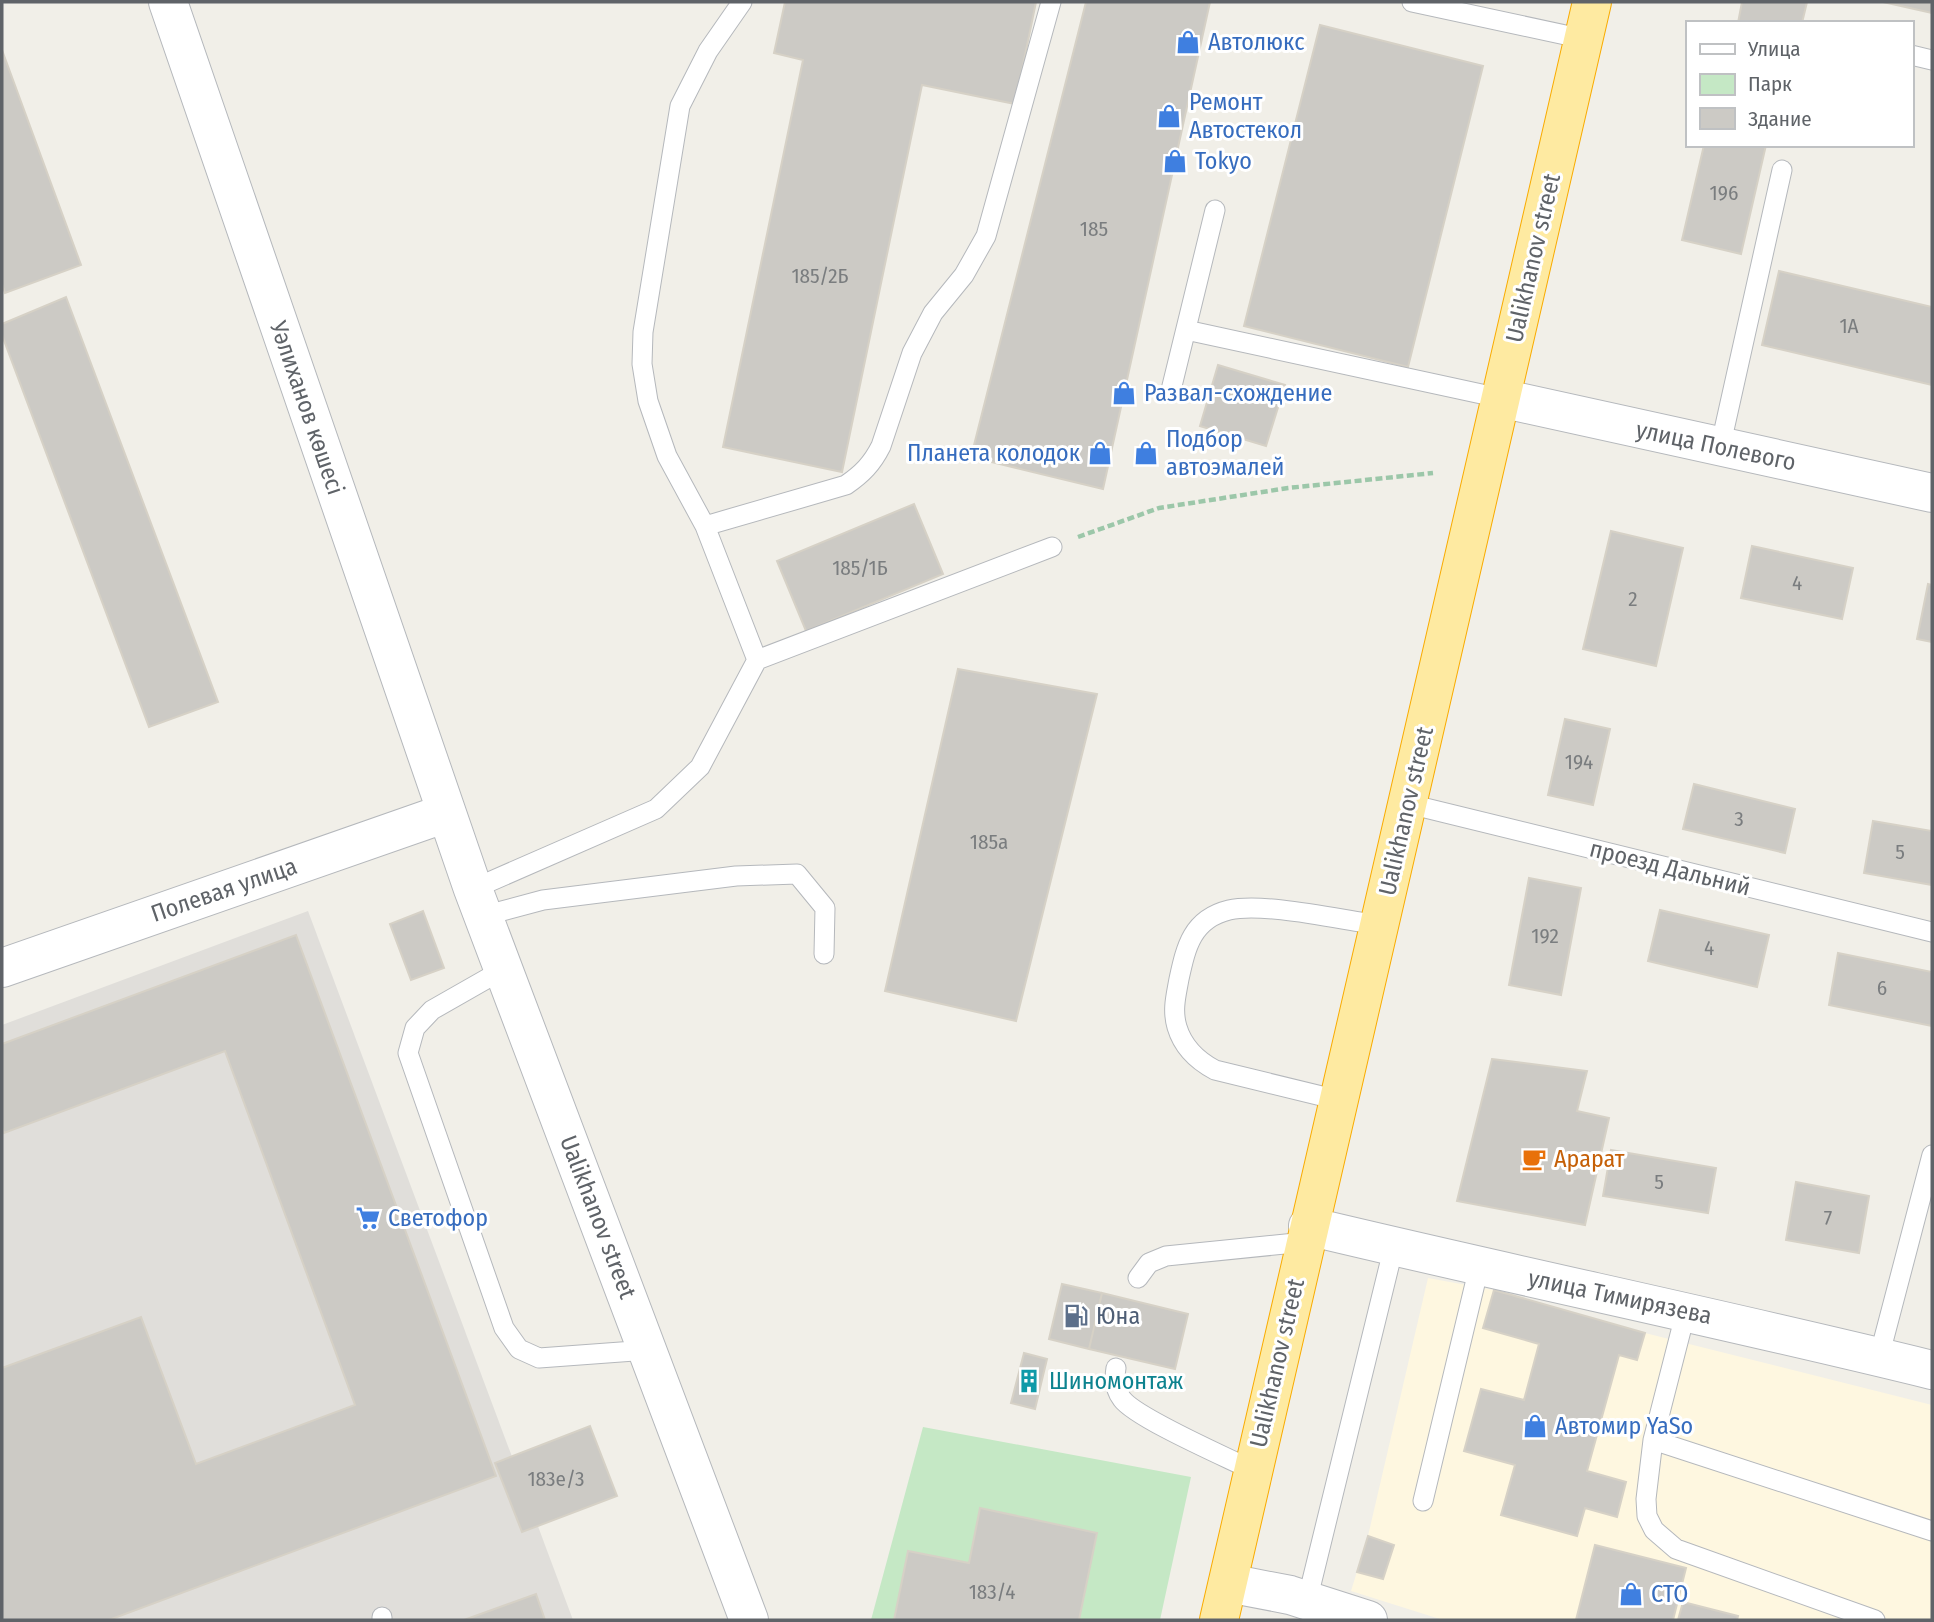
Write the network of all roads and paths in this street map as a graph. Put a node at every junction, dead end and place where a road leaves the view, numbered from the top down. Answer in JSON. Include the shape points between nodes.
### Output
{"nodes":[{"id":1,"x":168,"y":2,"type":"edge"},
{"id":2,"x":741,"y":2,"type":"edge"},
{"id":3,"x":1051,"y":2,"type":"edge"},
{"id":4,"x":1412,"y":2,"type":"edge"},
{"id":5,"x":1592,"y":2,"type":"edge"},
{"id":6,"x":1584,"y":38,"type":"junction"},
{"id":7,"x":1913,"y":55,"type":"edge"},
{"id":8,"x":1932,"y":60,"type":"edge"},
{"id":9,"x":1782,"y":170,"type":"dead end"},
{"id":10,"x":1215,"y":210,"type":"dead end"},
{"id":11,"x":1186,"y":330,"type":"junction"},
{"id":12,"x":1171,"y":390,"type":"dead end"},
{"id":13,"x":1500,"y":398,"type":"junction"},
{"id":14,"x":1720,"y":448,"type":"junction"},
{"id":15,"x":1433,"y":473,"type":"dead end"},
{"id":16,"x":1932,"y":493,"type":"edge"},
{"id":17,"x":705,"y":526,"type":"junction"},
{"id":18,"x":1052,"y":547,"type":"joint"},
{"id":19,"x":757,"y":660,"type":"junction"},
{"id":20,"x":1409,"y":804,"type":"junction"},
{"id":21,"x":446,"y":813,"type":"junction"},
{"id":22,"x":478,"y":903,"type":"junction"},
{"id":23,"x":1379,"y":925,"type":"junction"},
{"id":24,"x":1932,"y":932,"type":"edge"},
{"id":25,"x":824,"y":954,"type":"dead end"},
{"id":26,"x":2,"y":968,"type":"edge"},
{"id":27,"x":504,"y":969,"type":"junction"},
{"id":28,"x":1338,"y":1100,"type":"junction"},
{"id":29,"x":1932,"y":1155,"type":"edge"},
{"id":30,"x":1306,"y":1234,"type":"junction"},
{"id":31,"x":1394,"y":1247,"type":"junction"},
{"id":32,"x":1479,"y":1267,"type":"junction"},
{"id":33,"x":1138,"y":1278,"type":"dead end"},
{"id":34,"x":1686,"y":1311,"type":"junction"},
{"id":35,"x":648,"y":1350,"type":"junction"},
{"id":36,"x":1879,"y":1357,"type":"junction"},
{"id":37,"x":1116,"y":1368,"type":"dead end"},
{"id":38,"x":1932,"y":1370,"type":"edge"},
{"id":39,"x":1653,"y":1440,"type":"junction"},
{"id":40,"x":1252,"y":1470,"type":"junction"},
{"id":41,"x":1423,"y":1501,"type":"dead end"},
{"id":42,"x":1932,"y":1531,"type":"edge"},
{"id":43,"x":1228,"y":1583,"type":"junction"},
{"id":44,"x":1307,"y":1601,"type":"junction"},
{"id":45,"x":749,"y":1620,"type":"edge"},
{"id":46,"x":1219,"y":1620,"type":"edge"},
{"id":47,"x":1368,"y":1620,"type":"edge"},
{"id":48,"x":1875,"y":1620,"type":"edge"}],
"edges":[{"from":1,"to":21,"type":"street","name":"Уәлиханов көшесі"},
{"from":2,"to":17,"type":"lane","via":[[708,51],[680,106],[643,331],[648,401],[667,456]]},
{"from":3,"to":17,"type":"lane","via":[[986,236],[964,275],[933,313],[912,353],[874,460],[846,485]]},
{"from":4,"to":6,"type":"lane"},
{"from":5,"to":6,"type":"highway","name":"Ualikhanov street"},
{"from":6,"to":13,"type":"highway","name":"Ualikhanov street"},
{"from":7,"to":8,"type":"lane"},
{"from":9,"to":14,"type":"lane"},
{"from":10,"to":11,"type":"lane"},
{"from":11,"to":12,"type":"lane"},
{"from":11,"to":13,"type":"lane"},
{"from":13,"to":14,"type":"street","name":"улица Полевого"},
{"from":13,"to":20,"type":"highway","name":"Ualikhanov street"},
{"from":14,"to":16,"type":"street","name":"улица Полевого"},
{"from":15,"to":18,"type":"path","via":[[1159,508]]},
{"from":17,"to":19,"type":"lane"},
{"from":18,"to":19,"type":"lane"},
{"from":19,"to":22,"type":"lane","via":[[700,767],[656,809]]},
{"from":20,"to":23,"type":"highway","name":"Ualikhanov street"},
{"from":20,"to":24,"type":"lane","name":"проезд Дальний"},
{"from":21,"to":22,"type":"street","name":"Ualikhanov street"},
{"from":21,"to":26,"type":"street","name":"Полевая улица"},
{"from":22,"to":25,"type":"lane","via":[[543,900],[736,876],[797,874],[825,908]]},
{"from":22,"to":27,"type":"street","name":"Ualikhanov street"},
{"from":23,"to":28,"type":"highway","name":"Ualikhanov street"},
{"from":23,"to":28,"type":"lane","via":[[1251,908],[1228,910],[1196,930],[1186,946],[1174,1009],[1177,1029],[1199,1061],[1215,1070]]},
{"from":27,"to":35,"type":"street","name":"Ualikhanov street"},
{"from":27,"to":35,"type":"lane","via":[[432,1010],[415,1028],[408,1053],[505,1328],[519,1349],[539,1358]]},
{"from":28,"to":30,"type":"highway","name":"Ualikhanov street"},
{"from":29,"to":36,"type":"lane"},
{"from":30,"to":31,"type":"street","name":"улица Тимирязева"},
{"from":30,"to":33,"type":"lane","via":[[1166,1256],[1149,1263]]},
{"from":30,"to":40,"type":"highway","name":"Ualikhanov street"},
{"from":31,"to":32,"type":"street","name":"улица Тимирязева"},
{"from":31,"to":44,"type":"lane"},
{"from":32,"to":34,"type":"street","name":"улица Тимирязева"},
{"from":32,"to":41,"type":"lane"},
{"from":34,"to":36,"type":"street","name":"улица Тимирязева"},
{"from":34,"to":39,"type":"lane"},
{"from":35,"to":45,"type":"street","name":"Ualikhanov street"},
{"from":36,"to":38,"type":"street","name":"улица Тимирязева"},
{"from":37,"to":40,"type":"lane","via":[[1117,1392],[1132,1410]]},
{"from":39,"to":42,"type":"lane"},
{"from":39,"to":48,"type":"lane","via":[[1647,1516],[1665,1541],[1676,1549]]},
{"from":40,"to":43,"type":"highway","name":"Ualikhanov street"},
{"from":43,"to":44,"type":"street"},
{"from":43,"to":46,"type":"highway","name":"Ualikhanov street"},
{"from":44,"to":47,"type":"street"}]}
